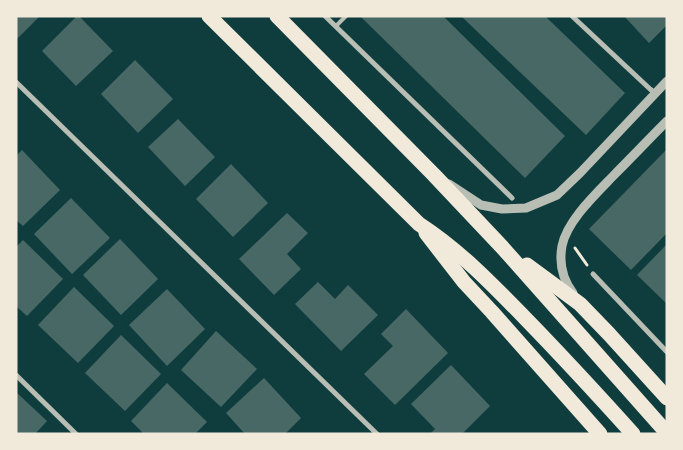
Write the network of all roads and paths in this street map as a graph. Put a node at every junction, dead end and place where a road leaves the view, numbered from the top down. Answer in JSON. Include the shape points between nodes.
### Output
{"nodes":[{"id":1,"x":209,"y":16,"type":"edge"},
{"id":2,"x":277,"y":16,"type":"edge"},
{"id":3,"x":325,"y":16,"type":"edge"},
{"id":4,"x":346,"y":16,"type":"edge"},
{"id":5,"x":572,"y":16,"type":"edge"},
{"id":6,"x":336,"y":26,"type":"junction"},
{"id":7,"x":667,"y":81,"type":"edge"},
{"id":8,"x":16,"y":82,"type":"edge"},
{"id":9,"x":655,"y":93,"type":"junction"},
{"id":10,"x":667,"y":121,"type":"edge"},
{"id":11,"x":434,"y":175,"type":"junction"},
{"id":12,"x":512,"y":198,"type":"dead end"},
{"id":13,"x":419,"y":224,"type":"junction"},
{"id":14,"x":568,"y":230,"type":"junction"},
{"id":15,"x":502,"y":247,"type":"junction"},
{"id":16,"x":593,"y":274,"type":"joint"},
{"id":17,"x":580,"y":304,"type":"junction"},
{"id":18,"x":667,"y":352,"type":"edge"},
{"id":19,"x":16,"y":375,"type":"edge"},
{"id":20,"x":667,"y":398,"type":"edge"},
{"id":21,"x":667,"y":433,"type":"edge"},
{"id":22,"x":76,"y":434,"type":"edge"},
{"id":23,"x":377,"y":434,"type":"edge"},
{"id":24,"x":600,"y":434,"type":"edge"},
{"id":25,"x":632,"y":434,"type":"edge"}],
"edges":[{"from":1,"to":13,"type":"highway"},
{"from":2,"to":11,"type":"highway"},
{"from":3,"to":6,"type":"street"},
{"from":4,"to":6,"type":"lane"},
{"from":5,"to":9,"type":"street"},
{"from":6,"to":12,"type":"street"},
{"from":7,"to":9,"type":"street"},
{"from":8,"to":23,"type":"street"},
{"from":9,"to":11,"type":"street","via":[[557,195],[526,208],[502,209],[481,205]]},
{"from":10,"to":14,"type":"street","via":[[586,206]]},
{"from":11,"to":15,"type":"highway"},
{"from":13,"to":24,"type":"highway","via":[[464,282]]},
{"from":13,"to":25,"type":"highway","via":[[458,252],[483,276],[596,392]]},
{"from":14,"to":16,"type":"path","via":[[576,250]]},
{"from":14,"to":17,"type":"street","via":[[562,246],[561,264],[565,282]]},
{"from":15,"to":17,"type":"highway"},
{"from":15,"to":21,"type":"highway"},
{"from":16,"to":18,"type":"street"},
{"from":17,"to":20,"type":"highway"},
{"from":19,"to":22,"type":"street"}]}
